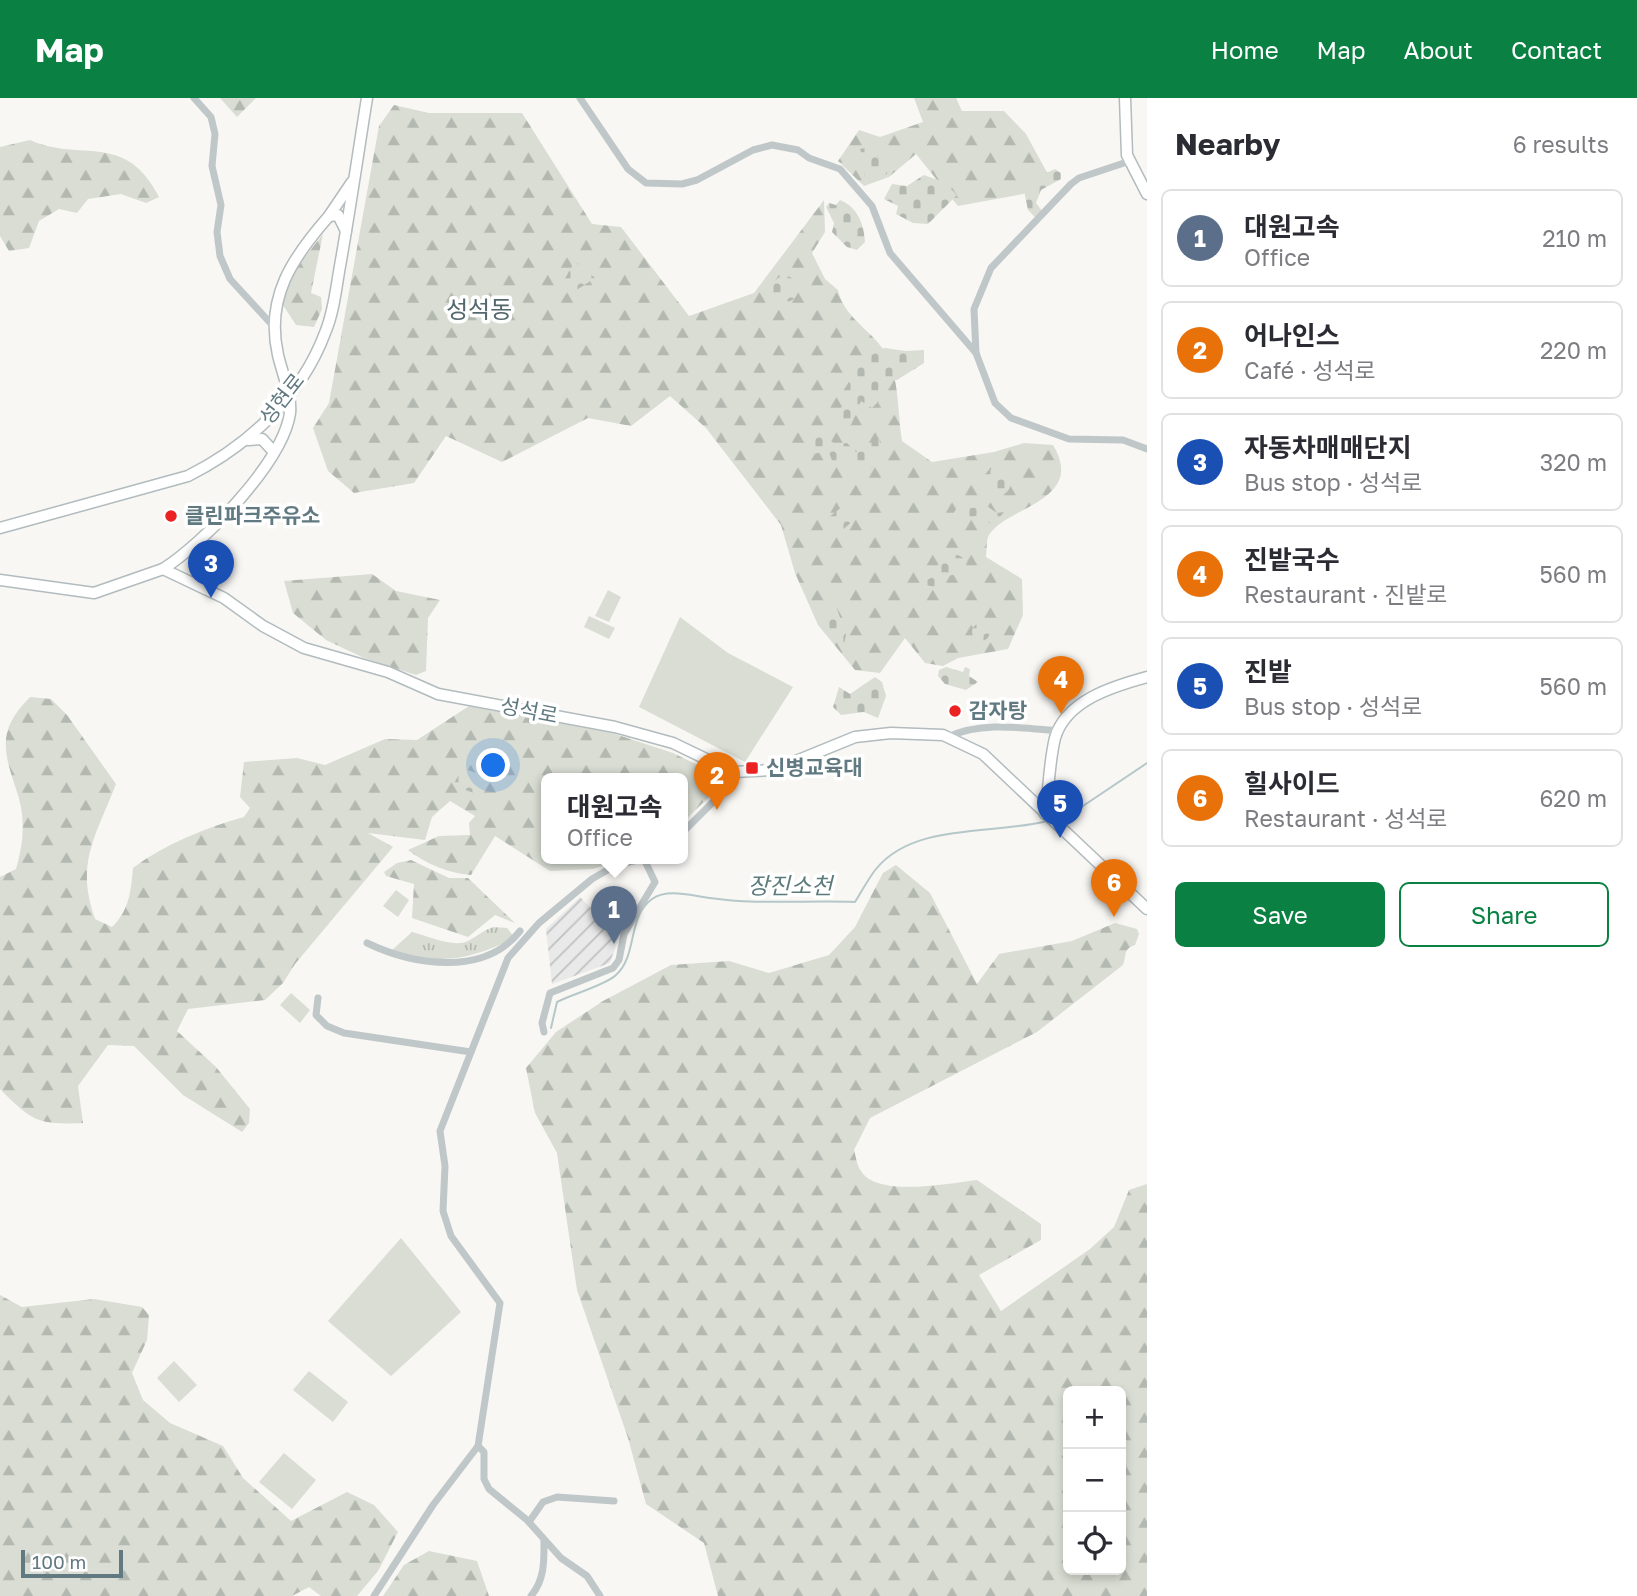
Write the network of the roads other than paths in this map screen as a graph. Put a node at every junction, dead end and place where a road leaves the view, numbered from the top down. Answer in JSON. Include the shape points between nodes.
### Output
{"nodes":[{"id":1,"x":194,"y":98,"type":"edge"},
{"id":2,"x":367,"y":98,"type":"edge"},
{"id":3,"x":580,"y":98,"type":"edge"},
{"id":4,"x":1125,"y":98,"type":"edge"},
{"id":5,"x":1130,"y":161,"type":"junction"},
{"id":6,"x":354,"y":179,"type":"junction"},
{"id":7,"x":1147,"y":194,"type":"edge"},
{"id":8,"x":329,"y":216,"type":"junction"},
{"id":9,"x":347,"y":232,"type":"junction"},
{"id":10,"x":274,"y":327,"type":"junction"},
{"id":11,"x":976,"y":353,"type":"junction"},
{"id":12,"x":289,"y":398,"type":"junction"},
{"id":13,"x":241,"y":443,"type":"junction"},
{"id":14,"x":1147,"y":449,"type":"edge"},
{"id":15,"x":274,"y":452,"type":"junction"},
{"id":16,"x":0,"y":528,"type":"edge"},
{"id":17,"x":163,"y":569,"type":"junction"},
{"id":18,"x":0,"y":580,"type":"edge"},
{"id":19,"x":1147,"y":677,"type":"edge"},
{"id":20,"x":1059,"y":731,"type":"junction"},
{"id":21,"x":947,"y":737,"type":"junction"},
{"id":22,"x":733,"y":772,"type":"junction"},
{"id":23,"x":1046,"y":815,"type":"junction"},
{"id":24,"x":688,"y":827,"type":"edge"},
{"id":25,"x":622,"y":864,"type":"edge"},
{"id":26,"x":647,"y":864,"type":"edge"},
{"id":27,"x":1147,"y":909,"type":"edge"},
{"id":28,"x":520,"y":931,"type":"dead end"},
{"id":29,"x":367,"y":943,"type":"dead end"},
{"id":30,"x":318,"y":998,"type":"dead end"},
{"id":31,"x":544,"y":1032,"type":"dead end"},
{"id":32,"x":471,"y":1052,"type":"junction"},
{"id":33,"x":478,"y":1446,"type":"junction"},
{"id":34,"x":614,"y":1501,"type":"dead end"},
{"id":35,"x":529,"y":1522,"type":"junction"},
{"id":36,"x":544,"y":1539,"type":"junction"},
{"id":37,"x":374,"y":1596,"type":"edge"},
{"id":38,"x":531,"y":1596,"type":"edge"},
{"id":39,"x":600,"y":1596,"type":"edge"}],
"edges":[{"from":1,"to":10,"type":"street","via":[[211,117],[215,134],[212,166],[221,205],[220,256],[230,279]]},
{"from":2,"to":6,"type":"street","name":"성현로"},
{"from":3,"to":11,"type":"street","via":[[628,169],[653,185],[697,180],[752,150],[772,145],[798,149],[840,169],[872,206],[890,253]]},
{"from":4,"to":5,"type":"street"},
{"from":5,"to":7,"type":"street"},
{"from":5,"to":11,"type":"street","via":[[1071,184],[991,268],[974,309]]},
{"from":6,"to":8,"type":"street"},
{"from":6,"to":9,"type":"street","name":"성현로"},
{"from":8,"to":9,"type":"street","via":[[340,216]]},
{"from":8,"to":10,"type":"street","via":[[281,289],[273,312]]},
{"from":9,"to":12,"type":"street","name":"성현로","via":[[326,333]]},
{"from":10,"to":12,"type":"street"},
{"from":11,"to":14,"type":"street","via":[[995,403],[1011,418],[1069,439],[1123,440]]},
{"from":12,"to":13,"type":"street","name":"성현로"},
{"from":12,"to":15,"type":"street","via":[[290,414]]},
{"from":13,"to":15,"type":"street","via":[[262,439]]},
{"from":13,"to":16,"type":"street","name":"성현로","via":[[188,476]]},
{"from":15,"to":17,"type":"street","via":[[205,537]]},
{"from":17,"to":18,"type":"street","via":[[94,593]]},
{"from":17,"to":22,"type":"street","name":"성석로","via":[[224,598],[304,648],[388,672],[438,694],[615,727],[673,743]]},
{"from":19,"to":20,"type":"street","via":[[1096,694],[1077,708]]},
{"from":20,"to":21,"type":"street","via":[[1001,726],[962,730]]},
{"from":20,"to":23,"type":"street"},
{"from":21,"to":22,"type":"street","name":"성석로","via":[[891,733],[855,737],[774,770]]},
{"from":21,"to":23,"type":"street","name":"성석로","via":[[983,754]]},
{"from":22,"to":24,"type":"street","via":[[719,796]]},
{"from":23,"to":27,"type":"street","name":"성석로"},
{"from":25,"to":32,"type":"street","via":[[592,879],[539,923],[509,958]]},
{"from":26,"to":31,"type":"street","via":[[655,882],[624,934],[619,960],[613,968],[550,993]]},
{"from":28,"to":29,"type":"street","via":[[498,949],[446,964],[395,957]]},
{"from":30,"to":32,"type":"street","via":[[316,1016],[344,1033]]},
{"from":32,"to":33,"type":"street","via":[[440,1131],[445,1166],[443,1211],[451,1236],[500,1303]]},
{"from":33,"to":35,"type":"street","via":[[484,1452],[484,1479],[489,1489]]},
{"from":33,"to":37,"type":"street"},
{"from":34,"to":35,"type":"street","via":[[557,1497],[543,1502]]},
{"from":35,"to":36,"type":"street"},
{"from":36,"to":38,"type":"street","via":[[543,1573]]},
{"from":36,"to":39,"type":"street","via":[[587,1576]]}]}
